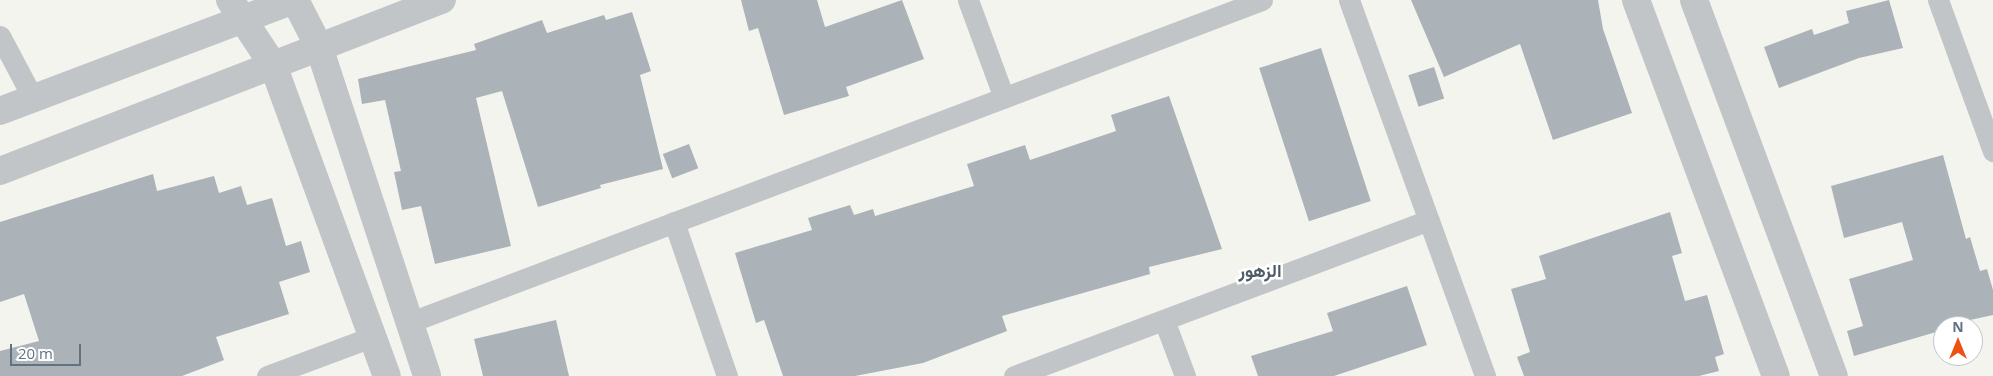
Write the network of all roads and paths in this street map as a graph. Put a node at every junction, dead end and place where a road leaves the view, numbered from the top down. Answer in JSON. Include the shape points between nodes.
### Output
{"nodes":[{"id":1,"x":294,"y":0,"type":"edge"},
{"id":2,"x":442,"y":0,"type":"edge"},
{"id":3,"x":968,"y":0,"type":"edge"},
{"id":4,"x":1262,"y":0,"type":"edge"},
{"id":5,"x":1349,"y":0,"type":"edge"},
{"id":6,"x":1636,"y":0,"type":"edge"},
{"id":7,"x":1694,"y":0,"type":"edge"},
{"id":8,"x":1938,"y":0,"type":"edge"},
{"id":9,"x":235,"y":10,"type":"edge"},
{"id":10,"x":0,"y":36,"type":"edge"},
{"id":11,"x":319,"y":47,"type":"junction"},
{"id":12,"x":273,"y":65,"type":"junction"},
{"id":13,"x":33,"y":98,"type":"junction"},
{"id":14,"x":1004,"y":98,"type":"junction"},
{"id":15,"x":0,"y":111,"type":"edge"},
{"id":16,"x":1993,"y":151,"type":"edge"},
{"id":17,"x":0,"y":171,"type":"edge"},
{"id":18,"x":1429,"y":220,"type":"junction"},
{"id":19,"x":674,"y":222,"type":"junction"},
{"id":20,"x":1164,"y":320,"type":"junction"},
{"id":21,"x":408,"y":323,"type":"junction"},
{"id":22,"x":374,"y":336,"type":"junction"},
{"id":23,"x":267,"y":376,"type":"edge"},
{"id":24,"x":387,"y":376,"type":"edge"},
{"id":25,"x":427,"y":376,"type":"edge"},
{"id":26,"x":728,"y":376,"type":"edge"},
{"id":27,"x":1014,"y":376,"type":"edge"},
{"id":28,"x":1185,"y":376,"type":"edge"},
{"id":29,"x":1485,"y":376,"type":"edge"},
{"id":30,"x":1776,"y":376,"type":"edge"},
{"id":31,"x":1834,"y":376,"type":"edge"}],
"edges":[{"from":1,"to":9,"type":"street"},
{"from":1,"to":11,"type":"street"},
{"from":2,"to":11,"type":"street"},
{"from":3,"to":14,"type":"street"},
{"from":4,"to":14,"type":"street"},
{"from":5,"to":18,"type":"street"},
{"from":6,"to":30,"type":"street"},
{"from":7,"to":31,"type":"street"},
{"from":8,"to":16,"type":"street"},
{"from":9,"to":12,"type":"street"},
{"from":9,"to":13,"type":"street"},
{"from":10,"to":13,"type":"street"},
{"from":11,"to":12,"type":"street"},
{"from":11,"to":21,"type":"street"},
{"from":12,"to":17,"type":"street"},
{"from":12,"to":22,"type":"street"},
{"from":13,"to":15,"type":"street"},
{"from":14,"to":19,"type":"street"},
{"from":18,"to":20,"type":"street"},
{"from":18,"to":29,"type":"street"},
{"from":19,"to":21,"type":"street"},
{"from":19,"to":26,"type":"street"},
{"from":20,"to":27,"type":"street"},
{"from":20,"to":28,"type":"street"},
{"from":21,"to":25,"type":"street"},
{"from":22,"to":23,"type":"street"},
{"from":22,"to":24,"type":"street"}]}
